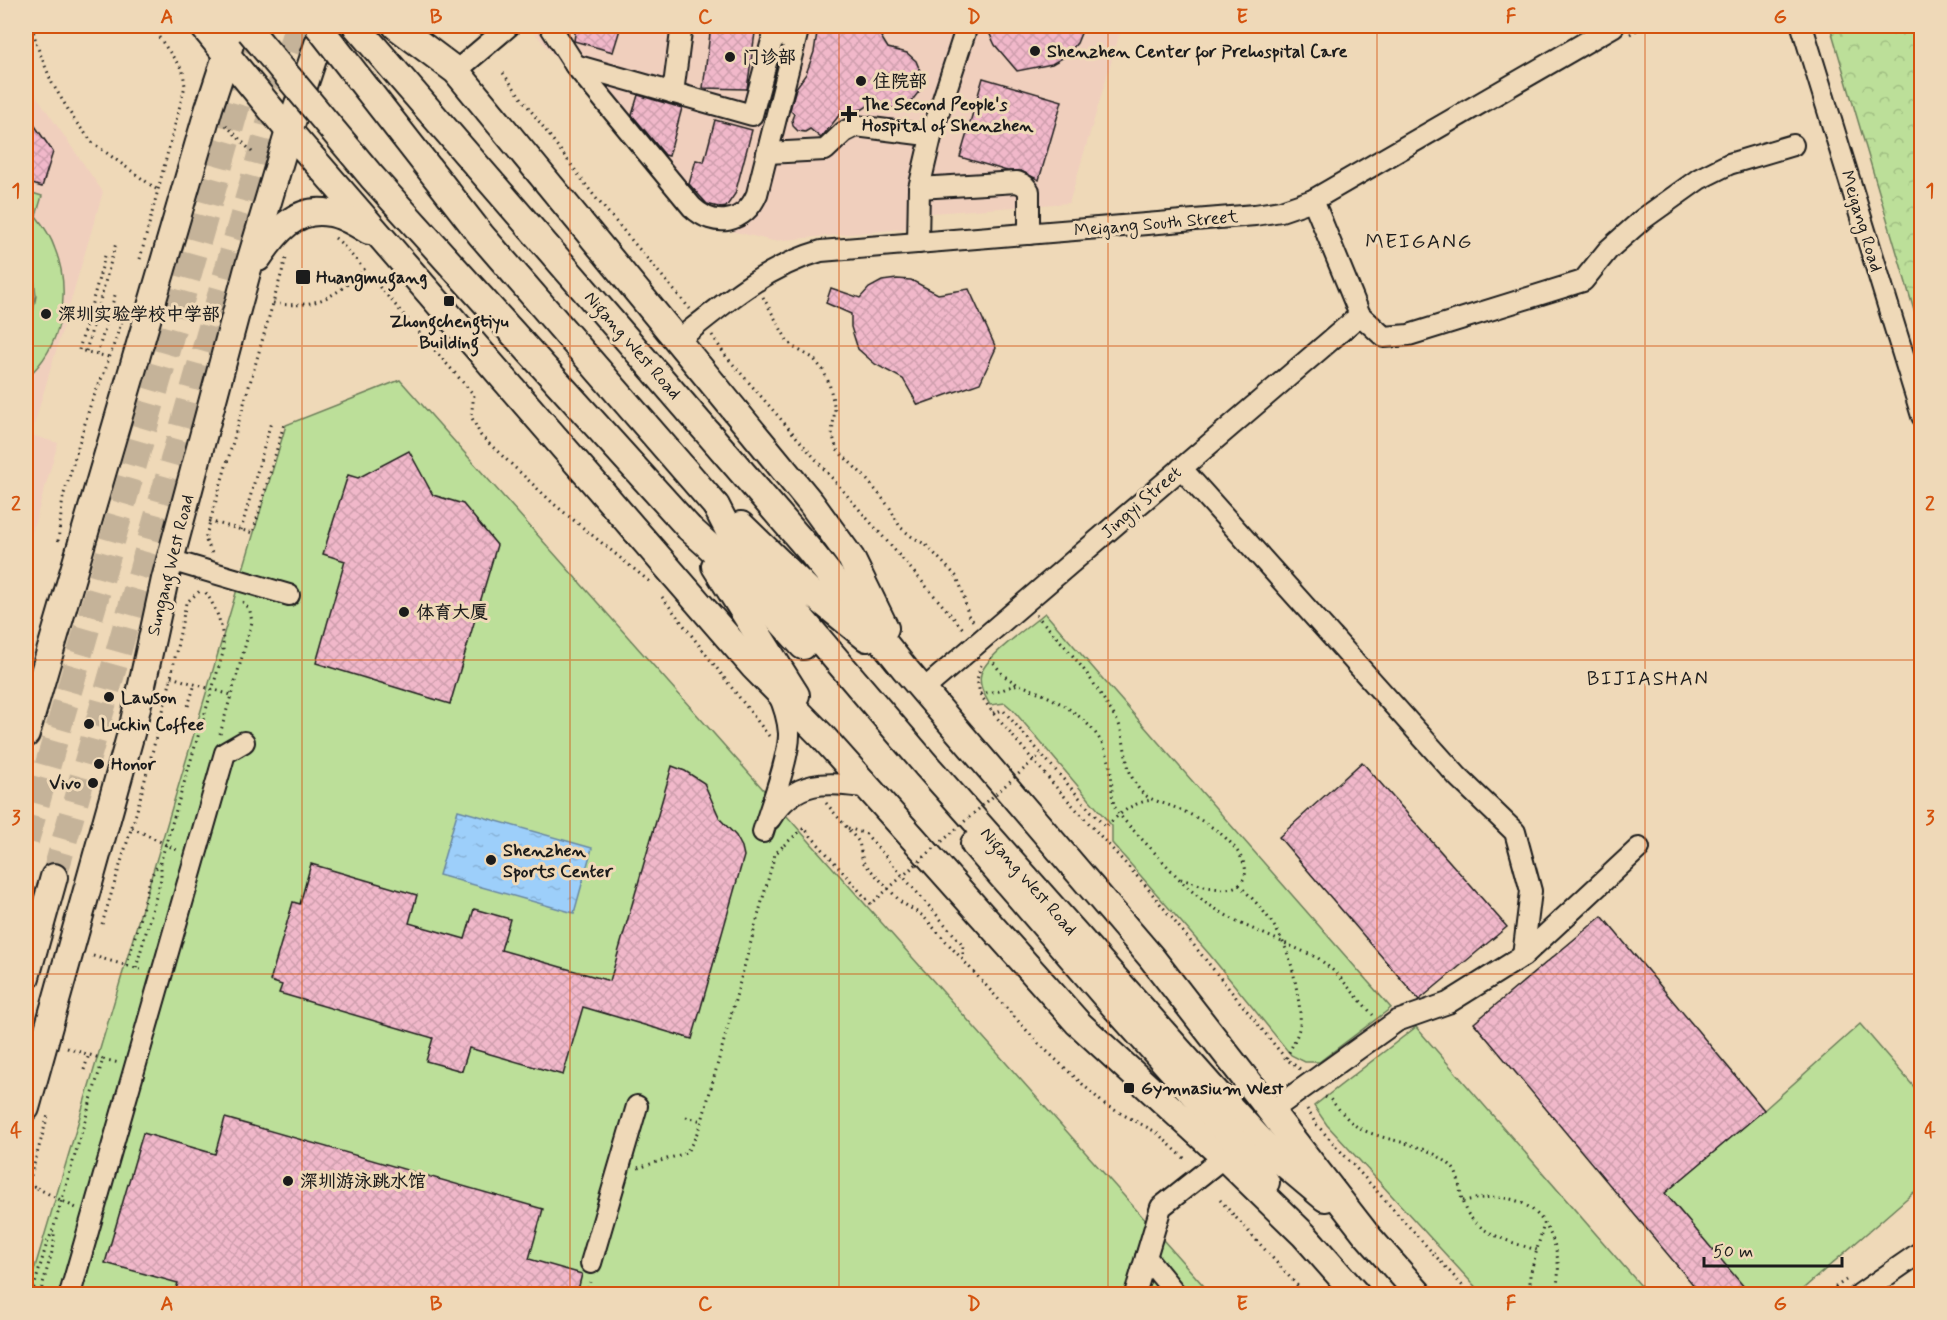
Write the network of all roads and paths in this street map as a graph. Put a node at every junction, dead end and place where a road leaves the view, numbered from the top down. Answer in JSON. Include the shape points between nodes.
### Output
{"nodes":[{"id":1,"x":32,"y":26,"type":"edge"},
{"id":2,"x":151,"y":26,"type":"edge"},
{"id":3,"x":203,"y":26,"type":"edge"},
{"id":4,"x":318,"y":26,"type":"edge"},
{"id":5,"x":324,"y":26,"type":"edge"},
{"id":6,"x":356,"y":26,"type":"edge"},
{"id":7,"x":396,"y":26,"type":"edge"},
{"id":8,"x":509,"y":26,"type":"edge"},
{"id":9,"x":550,"y":26,"type":"edge"},
{"id":10,"x":967,"y":26,"type":"edge"},
{"id":11,"x":1614,"y":26,"type":"edge"},
{"id":12,"x":1802,"y":26,"type":"edge"},
{"id":13,"x":244,"y":27,"type":"edge"},
{"id":14,"x":797,"y":32,"type":"edge"},
{"id":15,"x":681,"y":33,"type":"dead end"},
{"id":16,"x":226,"y":55,"type":"junction"},
{"id":17,"x":576,"y":65,"type":"junction"},
{"id":18,"x":456,"y":70,"type":"junction"},
{"id":19,"x":503,"y":73,"type":"dead end"},
{"id":20,"x":673,"y":93,"type":"junction"},
{"id":21,"x":223,"y":122,"type":"dead end"},
{"id":22,"x":289,"y":131,"type":"junction"},
{"id":23,"x":932,"y":133,"type":"junction"},
{"id":24,"x":1793,"y":145,"type":"dead end"},
{"id":25,"x":252,"y":152,"type":"dead end"},
{"id":26,"x":766,"y":153,"type":"junction"},
{"id":27,"x":919,"y":188,"type":"junction"},
{"id":28,"x":159,"y":191,"type":"junction"},
{"id":29,"x":1313,"y":200,"type":"junction"},
{"id":30,"x":327,"y":233,"type":"dead end"},
{"id":31,"x":1029,"y":234,"type":"junction"},
{"id":32,"x":380,"y":236,"type":"junction"},
{"id":33,"x":116,"y":243,"type":"dead end"},
{"id":34,"x":918,"y":243,"type":"junction"},
{"id":35,"x":288,"y":254,"type":"dead end"},
{"id":36,"x":105,"y":256,"type":"dead end"},
{"id":37,"x":138,"y":266,"type":"dead end"},
{"id":38,"x":364,"y":269,"type":"junction"},
{"id":39,"x":248,"y":272,"type":"junction"},
{"id":40,"x":116,"y":292,"type":"dead end"},
{"id":41,"x":760,"y":293,"type":"dead end"},
{"id":42,"x":273,"y":303,"type":"junction"},
{"id":43,"x":126,"y":306,"type":"dead end"},
{"id":44,"x":692,"y":310,"type":"dead end"},
{"id":45,"x":1359,"y":315,"type":"junction"},
{"id":46,"x":711,"y":333,"type":"dead end"},
{"id":47,"x":677,"y":341,"type":"junction"},
{"id":48,"x":86,"y":351,"type":"junction"},
{"id":49,"x":97,"y":354,"type":"junction"},
{"id":50,"x":109,"y":357,"type":"junction"},
{"id":51,"x":1922,"y":416,"type":"edge"},
{"id":52,"x":271,"y":422,"type":"dead end"},
{"id":53,"x":284,"y":424,"type":"dead end"},
{"id":54,"x":1181,"y":468,"type":"junction"},
{"id":55,"x":716,"y":506,"type":"junction"},
{"id":56,"x":209,"y":521,"type":"junction"},
{"id":57,"x":689,"y":528,"type":"junction"},
{"id":58,"x":241,"y":530,"type":"junction"},
{"id":59,"x":58,"y":543,"type":"dead end"},
{"id":60,"x":213,"y":555,"type":"dead end"},
{"id":61,"x":170,"y":560,"type":"junction"},
{"id":62,"x":652,"y":585,"type":"dead end"},
{"id":63,"x":215,"y":592,"type":"dead end"},
{"id":64,"x":660,"y":594,"type":"dead end"},
{"id":65,"x":289,"y":595,"type":"dead end"},
{"id":66,"x":237,"y":598,"type":"dead end"},
{"id":67,"x":1035,"y":614,"type":"dead end"},
{"id":68,"x":975,"y":623,"type":"dead end"},
{"id":69,"x":965,"y":631,"type":"dead end"},
{"id":70,"x":905,"y":669,"type":"junction"},
{"id":71,"x":171,"y":677,"type":"dead end"},
{"id":72,"x":195,"y":684,"type":"junction"},
{"id":73,"x":1018,"y":684,"type":"junction"},
{"id":74,"x":776,"y":689,"type":"junction"},
{"id":75,"x":213,"y":690,"type":"junction"},
{"id":76,"x":923,"y":690,"type":"junction"},
{"id":77,"x":980,"y":694,"type":"junction"},
{"id":78,"x":231,"y":695,"type":"junction"},
{"id":79,"x":188,"y":706,"type":"dead end"},
{"id":80,"x":993,"y":713,"type":"junction"},
{"id":81,"x":26,"y":734,"type":"edge"},
{"id":82,"x":770,"y":736,"type":"dead end"},
{"id":83,"x":822,"y":736,"type":"junction"},
{"id":84,"x":218,"y":741,"type":"dead end"},
{"id":85,"x":244,"y":742,"type":"dead end"},
{"id":86,"x":1041,"y":754,"type":"junction"},
{"id":87,"x":869,"y":788,"type":"junction"},
{"id":88,"x":820,"y":797,"type":"dead end"},
{"id":89,"x":1153,"y":800,"type":"junction"},
{"id":90,"x":1120,"y":814,"type":"junction"},
{"id":91,"x":1103,"y":826,"type":"junction"},
{"id":92,"x":132,"y":828,"type":"dead end"},
{"id":93,"x":847,"y":828,"type":"junction"},
{"id":94,"x":1098,"y":833,"type":"junction"},
{"id":95,"x":1639,"y":848,"type":"dead end"},
{"id":96,"x":179,"y":851,"type":"dead end"},
{"id":97,"x":161,"y":860,"type":"junction"},
{"id":98,"x":903,"y":874,"type":"junction"},
{"id":99,"x":54,"y":877,"type":"tunnel mouth"},
{"id":100,"x":1180,"y":879,"type":"junction"},
{"id":101,"x":1239,"y":885,"type":"junction"},
{"id":102,"x":1285,"y":944,"type":"junction"},
{"id":103,"x":93,"y":956,"type":"dead end"},
{"id":104,"x":1523,"y":956,"type":"junction"},
{"id":105,"x":963,"y":960,"type":"junction"},
{"id":106,"x":127,"y":966,"type":"junction"},
{"id":107,"x":26,"y":977,"type":"edge"},
{"id":108,"x":1374,"y":1016,"type":"dead end"},
{"id":109,"x":67,"y":1048,"type":"dead end"},
{"id":110,"x":89,"y":1054,"type":"junction"},
{"id":111,"x":103,"y":1059,"type":"junction"},
{"id":112,"x":1287,"y":1059,"type":"junction"},
{"id":113,"x":124,"y":1064,"type":"dead end"},
{"id":114,"x":1300,"y":1069,"type":"dead end"},
{"id":115,"x":84,"y":1070,"type":"dead end"},
{"id":116,"x":1321,"y":1096,"type":"dead end"},
{"id":117,"x":1314,"y":1102,"type":"dead end"},
{"id":118,"x":637,"y":1106,"type":"dead end"},
{"id":119,"x":26,"y":1108,"type":"edge"},
{"id":120,"x":1271,"y":1111,"type":"junction"},
{"id":121,"x":686,"y":1117,"type":"dead end"},
{"id":122,"x":702,"y":1121,"type":"junction"},
{"id":123,"x":1224,"y":1157,"type":"junction"},
{"id":124,"x":1185,"y":1159,"type":"dead end"},
{"id":125,"x":633,"y":1170,"type":"dead end"},
{"id":126,"x":28,"y":1183,"type":"dead end"},
{"id":127,"x":1220,"y":1200,"type":"dead end"},
{"id":128,"x":1462,"y":1201,"type":"junction"},
{"id":129,"x":76,"y":1208,"type":"dead end"},
{"id":130,"x":1544,"y":1224,"type":"junction"},
{"id":131,"x":53,"y":1230,"type":"junction"},
{"id":132,"x":1304,"y":1234,"type":"junction"},
{"id":133,"x":1366,"y":1234,"type":"junction"},
{"id":134,"x":1537,"y":1250,"type":"junction"},
{"id":135,"x":1922,"y":1251,"type":"edge"},
{"id":136,"x":1146,"y":1257,"type":"junction"},
{"id":137,"x":592,"y":1268,"type":"joint"},
{"id":138,"x":32,"y":1294,"type":"edge"},
{"id":139,"x":40,"y":1294,"type":"edge"},
{"id":140,"x":69,"y":1294,"type":"edge"},
{"id":141,"x":586,"y":1294,"type":"edge"},
{"id":142,"x":1135,"y":1294,"type":"edge"},
{"id":143,"x":1176,"y":1294,"type":"edge"},
{"id":144,"x":1305,"y":1294,"type":"edge"},
{"id":145,"x":1356,"y":1294,"type":"edge"},
{"id":146,"x":1419,"y":1294,"type":"edge"},
{"id":147,"x":1470,"y":1294,"type":"edge"},
{"id":148,"x":1534,"y":1294,"type":"edge"},
{"id":149,"x":1554,"y":1294,"type":"edge"},
{"id":150,"x":1860,"y":1294,"type":"edge"}],
"edges":[{"from":1,"to":28,"type":"path","via":[[52,83],[75,121],[93,143]]},
{"from":2,"to":28,"type":"path","via":[[183,71],[186,86]]},
{"from":3,"to":16,"type":"main road","name":"Nigang West Road"},
{"from":4,"to":55,"type":"main road","name":"Nigang West Road","bridge":true,"via":[[481,235]]},
{"from":5,"to":22,"type":"main road","name":"Sungang West Road"},
{"from":6,"to":70,"type":"main road","name":"Nigang West Road","via":[[803,543]]},
{"from":7,"to":18,"type":"main road"},
{"from":8,"to":18,"type":"street"},
{"from":9,"to":17,"type":"street"},
{"from":10,"to":23,"type":"street"},
{"from":11,"to":29,"type":"street","name":"Meigang South Street"},
{"from":12,"to":51,"type":"street","name":"Meigang Road"},
{"from":13,"to":16,"type":"main road"},
{"from":13,"to":57,"type":"main road","name":"Nigang West Road","bridge":true,"via":[[372,177]]},
{"from":14,"to":20,"type":"street","via":[[774,33],[752,115]]},
{"from":14,"to":26,"type":"street"},
{"from":15,"to":20,"type":"street"},
{"from":16,"to":22,"type":"main road","name":"Nigang West Road"},
{"from":16,"to":81,"type":"main road"},
{"from":17,"to":20,"type":"street"},
{"from":17,"to":26,"type":"street","via":[[692,207],[704,216],[732,219],[748,210],[757,194]]},
{"from":18,"to":47,"type":"main road"},
{"from":19,"to":44,"type":"path","via":[[595,196]]},
{"from":21,"to":25,"type":"path"},
{"from":22,"to":32,"type":"main road","name":"Nigang West Road"},
{"from":22,"to":39,"type":"main road","name":"Sungang West Road"},
{"from":23,"to":26,"type":"street","via":[[856,126],[825,150]]},
{"from":23,"to":27,"type":"street"},
{"from":24,"to":45,"type":"street","via":[[1729,164],[1699,179],[1608,249],[1583,281],[1409,335],[1384,337]]},
{"from":27,"to":31,"type":"street","via":[[1024,185],[1029,191]]},
{"from":27,"to":34,"type":"street"},
{"from":28,"to":37,"type":"path"},
{"from":29,"to":31,"type":"street","name":"Meigang South Street","via":[[1255,215]]},
{"from":29,"to":45,"type":"street"},
{"from":30,"to":38,"type":"path"},
{"from":31,"to":34,"type":"street","name":"Meigang South Street"},
{"from":32,"to":39,"type":"main road","via":[[331,213],[304,214],[279,229]]},
{"from":32,"to":74,"type":"main road","name":"Nigang West Road"},
{"from":33,"to":48,"type":"path"},
{"from":34,"to":47,"type":"street","name":"Meigang South Street","via":[[821,251],[800,258],[759,279]]},
{"from":35,"to":42,"type":"path"},
{"from":36,"to":48,"type":"path","via":[[79,350]]},
{"from":38,"to":42,"type":"path","via":[[328,299],[295,305]]},
{"from":38,"to":62,"type":"path","via":[[474,395],[471,416],[481,436],[555,505]]},
{"from":39,"to":61,"type":"main road","name":"Sungang West Road"},
{"from":40,"to":49,"type":"path"},
{"from":41,"to":68,"type":"path","via":[[786,340],[813,358],[829,383],[837,450],[879,494],[900,527],[926,544],[957,577],[968,615]]},
{"from":42,"to":56,"type":"path"},
{"from":43,"to":50,"type":"path"},
{"from":45,"to":54,"type":"street","name":"Jingyi Street"},
{"from":46,"to":69,"type":"path","via":[[725,355]]},
{"from":47,"to":70,"type":"main road","via":[[768,449],[851,558]]},
{"from":48,"to":49,"type":"path"},
{"from":49,"to":50,"type":"path"},
{"from":50,"to":59,"type":"path","via":[[63,496]]},
{"from":52,"to":58,"type":"path"},
{"from":53,"to":58,"type":"path","via":[[254,533]]},
{"from":54,"to":76,"type":"street","name":"Jingyi Street"},
{"from":54,"to":104,"type":"street","via":[[1458,777],[1515,832],[1531,891]]},
{"from":55,"to":70,"type":"main road","name":"Nigang West Road","via":[[809,591]]},
{"from":55,"to":133,"type":"main road","name":"Nigang West Road","via":[[732,537],[837,661],[1213,1089],[1274,1155]]},
{"from":56,"to":58,"type":"path"},
{"from":56,"to":60,"type":"path","via":[[205,539]]},
{"from":57,"to":83,"type":"main road","name":"Nigang West Road"},
{"from":57,"to":132,"type":"main road","name":"Nigang West Road","via":[[732,567],[777,617],[1241,1147]]},
{"from":61,"to":65,"type":"street"},
{"from":61,"to":119,"type":"main road","name":"Sungang West Road","via":[[133,726]]},
{"from":63,"to":75,"type":"path","via":[[203,588],[217,610],[224,638]]},
{"from":64,"to":82,"type":"path"},
{"from":66,"to":78,"type":"path","via":[[250,611],[252,622]]},
{"from":67,"to":89,"type":"path","via":[[1088,674],[1118,723],[1133,781]]},
{"from":70,"to":76,"type":"main road","name":"Nigang West Road"},
{"from":71,"to":72,"type":"path"},
{"from":72,"to":75,"type":"path"},
{"from":72,"to":79,"type":"path"},
{"from":73,"to":77,"type":"path"},
{"from":73,"to":77,"type":"path","via":[[1003,675],[988,654],[976,679]]},
{"from":73,"to":90,"type":"path","via":[[1053,699],[1090,725],[1110,764],[1115,807]]},
{"from":74,"to":83,"type":"main road","name":"Nigang West Road"},
{"from":74,"to":87,"type":"street","via":[[785,710],[788,748],[763,832],[774,814],[800,789],[837,783]]},
{"from":75,"to":78,"type":"path"},
{"from":75,"to":97,"type":"path"},
{"from":76,"to":120,"type":"main road","name":"Nigang West Road","via":[[1151,957]]},
{"from":77,"to":80,"type":"path"},
{"from":78,"to":84,"type":"path"},
{"from":80,"to":86,"type":"path","via":[[1003,710]]},
{"from":80,"to":94,"type":"path"},
{"from":83,"to":87,"type":"main road","name":"Nigang West Road"},
{"from":85,"to":140,"type":"street","via":[[225,753]]},
{"from":86,"to":91,"type":"path"},
{"from":86,"to":98,"type":"path","bridge":true},
{"from":87,"to":123,"type":"main road","name":"Nigang West Road","via":[[1078,1023]]},
{"from":88,"to":93,"type":"path"},
{"from":89,"to":90,"type":"path","via":[[1139,801]]},
{"from":89,"to":101,"type":"path","via":[[1194,815],[1227,839],[1244,862],[1246,872]]},
{"from":90,"to":91,"type":"path"},
{"from":90,"to":100,"type":"path"},
{"from":91,"to":94,"type":"path"},
{"from":92,"to":96,"type":"path","bridge":true},
{"from":93,"to":98,"type":"path","via":[[866,834]]},
{"from":93,"to":105,"type":"path","via":[[859,842],[863,862],[901,902],[923,916]]},
{"from":94,"to":112,"type":"path"},
{"from":95,"to":104,"type":"street"},
{"from":97,"to":106,"type":"path","via":[[152,876]]},
{"from":97,"to":106,"type":"path","via":[[161,879],[136,968]]},
{"from":98,"to":105,"type":"path","via":[[963,945]]},
{"from":98,"to":122,"type":"path","bridge":true,"via":[[871,904],[804,828],[775,854]]},
{"from":99,"to":107,"type":"main road"},
{"from":100,"to":101,"type":"path","via":[[1218,888]]},
{"from":100,"to":102,"type":"path","via":[[1206,903],[1236,922]]},
{"from":101,"to":102,"type":"path","via":[[1265,912]]},
{"from":102,"to":108,"type":"path","via":[[1318,958]]},
{"from":102,"to":112,"type":"path","via":[[1296,982],[1299,1016],[1296,1041]]},
{"from":103,"to":106,"type":"path"},
{"from":104,"to":120,"type":"street","via":[[1448,1003],[1397,1020]]},
{"from":105,"to":124,"type":"path","via":[[1039,1044],[1105,1105],[1156,1132]]},
{"from":109,"to":110,"type":"path"},
{"from":110,"to":111,"type":"path"},
{"from":110,"to":115,"type":"path"},
{"from":111,"to":113,"type":"path"},
{"from":111,"to":131,"type":"path"},
{"from":112,"to":114,"type":"path"},
{"from":116,"to":128,"type":"path","via":[[1330,1099],[1357,1126],[1441,1158],[1451,1166]]},
{"from":117,"to":147,"type":"path","via":[[1306,1108],[1316,1124]]},
{"from":118,"to":137,"type":"street"},
{"from":120,"to":133,"type":"main road","name":"Nigang West Road"},
{"from":121,"to":122,"type":"path"},
{"from":122,"to":125,"type":"path","via":[[686,1153]]},
{"from":123,"to":132,"type":"main road","name":"Nigang West Road"},
{"from":123,"to":136,"type":"street","via":[[1161,1207]]},
{"from":126,"to":129,"type":"path","bridge":true},
{"from":127,"to":144,"type":"path"},
{"from":128,"to":130,"type":"path","via":[[1502,1197],[1515,1200],[1526,1204]]},
{"from":128,"to":134,"type":"path","via":[[1467,1214],[1492,1234]]},
{"from":130,"to":134,"type":"path"},
{"from":130,"to":149,"type":"path","via":[[1558,1261]]},
{"from":131,"to":138,"type":"path"},
{"from":131,"to":139,"type":"path","via":[[54,1245]]},
{"from":132,"to":145,"type":"main road","name":"Nigang West Road"},
{"from":133,"to":146,"type":"main road","name":"Nigang West Road"},
{"from":134,"to":148,"type":"path","via":[[1530,1275]]},
{"from":135,"to":150,"type":"street"},
{"from":136,"to":142,"type":"street"},
{"from":136,"to":143,"type":"street"},
{"from":137,"to":141,"type":"path"}]}
